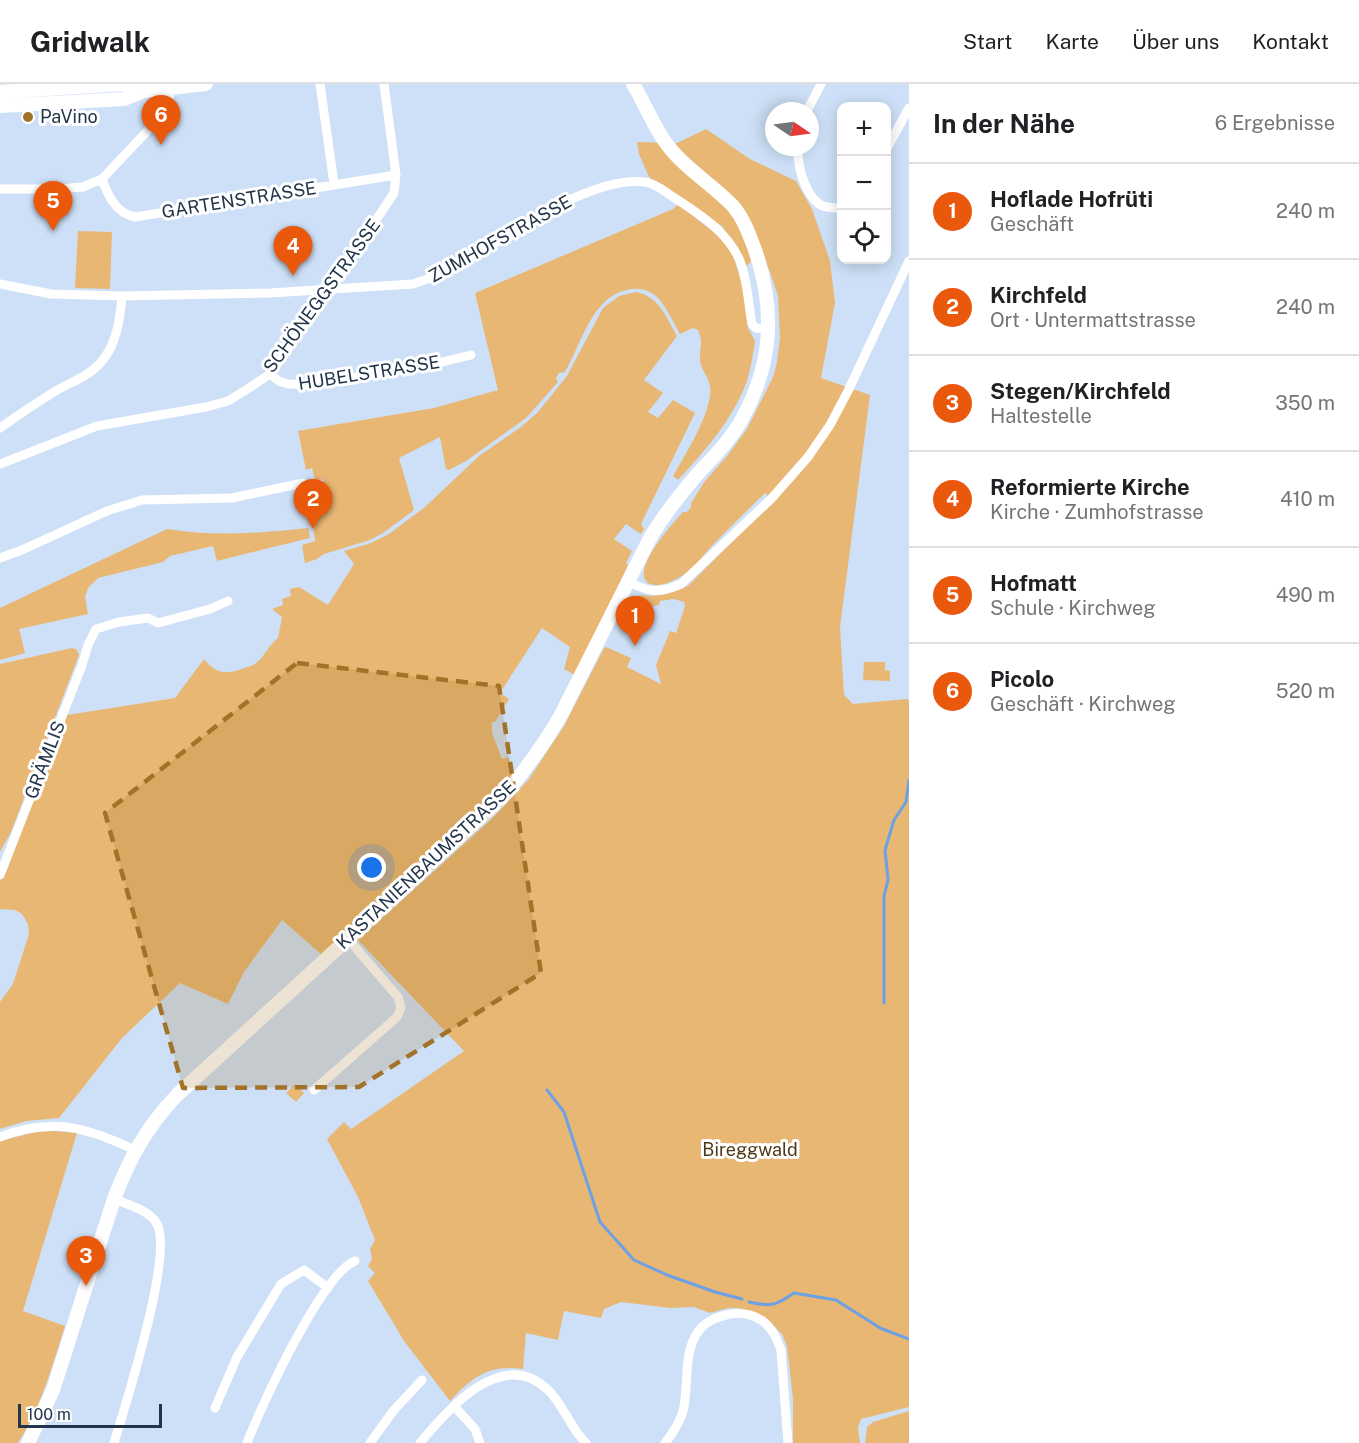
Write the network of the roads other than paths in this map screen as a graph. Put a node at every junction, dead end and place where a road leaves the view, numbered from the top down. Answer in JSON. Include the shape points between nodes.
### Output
{"nodes":[{"id":1,"x":206,"y":84,"type":"edge"},
{"id":2,"x":320,"y":84,"type":"edge"},
{"id":3,"x":384,"y":84,"type":"edge"},
{"id":4,"x":633,"y":84,"type":"edge"},
{"id":5,"x":821,"y":84,"type":"edge"},
{"id":6,"x":171,"y":88,"type":"junction"},
{"id":7,"x":144,"y":91,"type":"junction"},
{"id":8,"x":0,"y":92,"type":"edge"},
{"id":9,"x":812,"y":102,"type":"edge"},
{"id":10,"x":0,"y":106,"type":"edge"},
{"id":11,"x":909,"y":108,"type":"edge"},
{"id":12,"x":891,"y":141,"type":"edge"},
{"id":13,"x":799,"y":156,"type":"edge"},
{"id":14,"x":396,"y":175,"type":"junction"},
{"id":15,"x":102,"y":179,"type":"junction"},
{"id":16,"x":334,"y":184,"type":"junction"},
{"id":17,"x":0,"y":189,"type":"edge"},
{"id":18,"x":837,"y":208,"type":"edge"},
{"id":19,"x":909,"y":261,"type":"edge"},
{"id":20,"x":0,"y":284,"type":"edge"},
{"id":21,"x":330,"y":289,"type":"junction"},
{"id":22,"x":122,"y":296,"type":"junction"},
{"id":23,"x":769,"y":329,"type":"junction"},
{"id":24,"x":471,"y":355,"type":"dead end"},
{"id":25,"x":270,"y":374,"type":"junction"},
{"id":26,"x":0,"y":428,"type":"edge"},
{"id":27,"x":0,"y":464,"type":"edge"},
{"id":28,"x":303,"y":483,"type":"dead end"},
{"id":29,"x":0,"y":558,"type":"edge"},
{"id":30,"x":628,"y":582,"type":"junction"},
{"id":31,"x":228,"y":601,"type":"dead end"},
{"id":32,"x":0,"y":875,"type":"edge"},
{"id":33,"x":348,"y":939,"type":"junction"},
{"id":34,"x":314,"y":1090,"type":"dead end"},
{"id":35,"x":0,"y":1137,"type":"edge"},
{"id":36,"x":135,"y":1150,"type":"junction"},
{"id":37,"x":114,"y":1199,"type":"junction"},
{"id":38,"x":355,"y":1261,"type":"dead end"},
{"id":39,"x":328,"y":1288,"type":"junction"},
{"id":40,"x":422,"y":1380,"type":"dead end"},
{"id":41,"x":454,"y":1406,"type":"junction"},
{"id":42,"x":215,"y":1408,"type":"dead end"},
{"id":43,"x":28,"y":1443,"type":"edge"},
{"id":44,"x":114,"y":1443,"type":"edge"},
{"id":45,"x":247,"y":1443,"type":"edge"},
{"id":46,"x":370,"y":1443,"type":"edge"},
{"id":47,"x":420,"y":1443,"type":"edge"},
{"id":48,"x":480,"y":1443,"type":"edge"},
{"id":49,"x":586,"y":1443,"type":"edge"},
{"id":50,"x":665,"y":1443,"type":"edge"},
{"id":51,"x":788,"y":1443,"type":"edge"}],
"edges":[{"from":1,"to":6,"type":"street"},
{"from":2,"to":16,"type":"street"},
{"from":3,"to":14,"type":"street","name":"SCHÖNEGGSTRASSE"},
{"from":4,"to":23,"type":"street","name":"KASTANIENBAUMSTRASSE","via":[[674,153],[733,207],[746,225],[762,270]]},
{"from":5,"to":9,"type":"street"},
{"from":6,"to":7,"type":"street"},
{"from":6,"to":15,"type":"street","via":[[167,110]]},
{"from":7,"to":8,"type":"street","via":[[123,84]]},
{"from":7,"to":10,"type":"street","via":[[124,99]]},
{"from":11,"to":12,"type":"street"},
{"from":13,"to":18,"type":"street","via":[[804,181],[815,201]]},
{"from":14,"to":16,"type":"street","name":"GARTENSTRASSE"},
{"from":14,"to":21,"type":"street","name":"SCHÖNEGGSTRASSE","via":[[392,198]]},
{"from":15,"to":16,"type":"street","name":"GARTENSTRASSE","via":[[115,205],[132,217]]},
{"from":15,"to":17,"type":"street","via":[[83,187]]},
{"from":19,"to":30,"type":"street","via":[[848,391],[804,462],[771,499],[681,584],[656,591]]},
{"from":20,"to":22,"type":"street","name":"ZUMHOFSTRASSE","via":[[51,294]]},
{"from":21,"to":22,"type":"street","name":"ZUMHOFSTRASSE"},
{"from":21,"to":23,"type":"street","name":"ZUMHOFSTRASSE","via":[[419,282],[442,274],[569,200],[590,191],[646,182],[711,223],[728,240],[746,279],[752,324]]},
{"from":21,"to":25,"type":"street","name":"SCHÖNEGGSTRASSE"},
{"from":22,"to":26,"type":"street","via":[[116,335],[97,366]]},
{"from":23,"to":30,"type":"street","name":"KASTANIENBAUMSTRASSE","via":[[764,364],[744,416],[732,436],[664,515]]},
{"from":24,"to":25,"type":"street","name":"HUBELSTRASSE","via":[[310,385],[295,386]]},
{"from":25,"to":27,"type":"street","name":"SCHÖNEGGSTRASSE","via":[[228,401],[97,426]]},
{"from":28,"to":29,"type":"street","via":[[232,498],[142,500],[107,511]]},
{"from":30,"to":33,"type":"street","name":"KASTANIENBAUMSTRASSE","via":[[562,713],[526,770],[500,800]]},
{"from":31,"to":32,"type":"street","name":"GRÄMLIS","via":[[158,623],[148,618],[96,629]]},
{"from":33,"to":34,"type":"street","via":[[398,997],[401,1008],[397,1017]]},
{"from":33,"to":36,"type":"street","name":"KASTANIENBAUMSTRASSE","via":[[177,1095]]},
{"from":35,"to":36,"type":"street","via":[[26,1129],[58,1126],[90,1131]]},
{"from":36,"to":37,"type":"street","name":"KASTANIENBAUMSTRASSE"},
{"from":37,"to":43,"type":"street","name":"KASTANIENBAUMSTRASSE","via":[[53,1390]]},
{"from":37,"to":44,"type":"street","via":[[153,1218],[159,1226],[160,1241],[149,1321]]},
{"from":38,"to":39,"type":"street","via":[[340,1271]]},
{"from":39,"to":42,"type":"street","via":[[304,1270],[281,1284],[237,1358]]},
{"from":39,"to":45,"type":"street","via":[[280,1369]]},
{"from":40,"to":46,"type":"street"},
{"from":41,"to":47,"type":"street"},
{"from":41,"to":48,"type":"street","via":[[475,1429]]},
{"from":41,"to":49,"type":"street","via":[[494,1377],[522,1377],[544,1386],[556,1398]]},
{"from":50,"to":51,"type":"street","via":[[684,1406],[686,1365],[697,1333],[722,1316],[744,1313],[764,1322],[778,1340]]}]}
